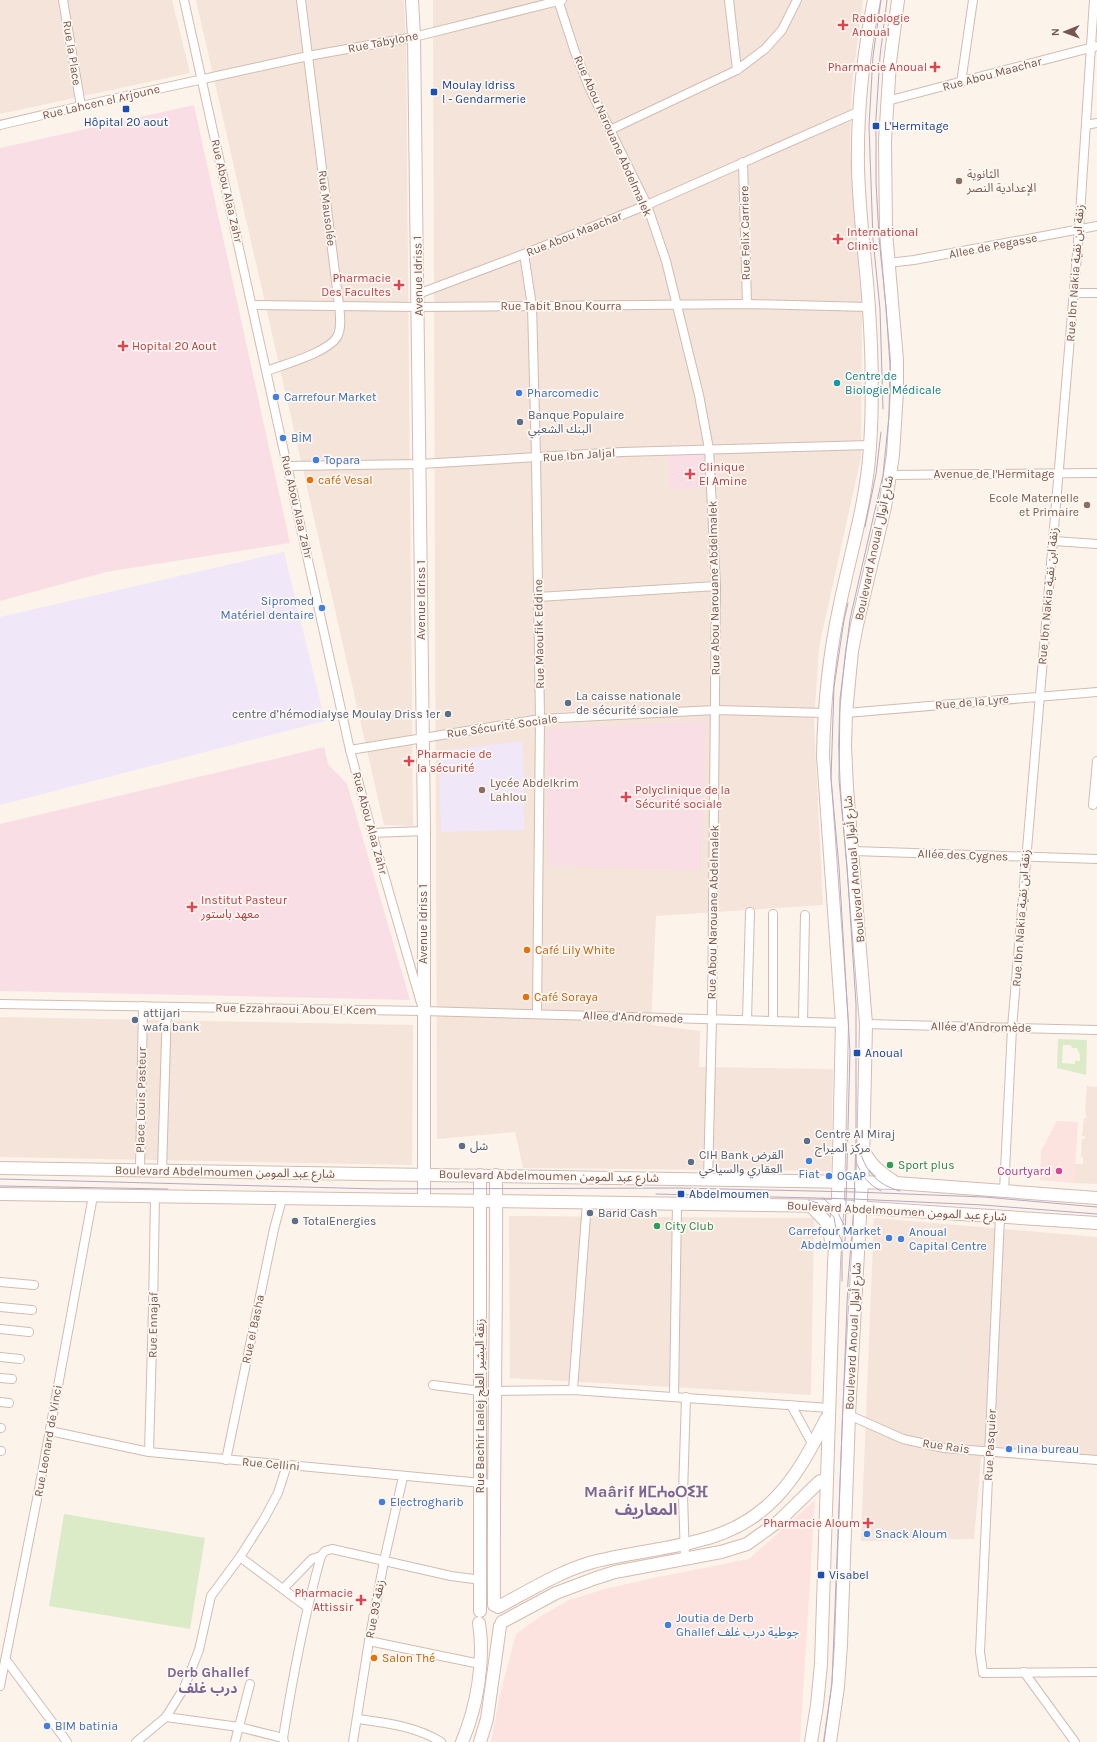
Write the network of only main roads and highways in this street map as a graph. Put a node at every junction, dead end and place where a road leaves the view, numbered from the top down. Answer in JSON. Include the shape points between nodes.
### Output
{"nodes":[{"id":1,"x":412,"y":0,"type":"edge"},
{"id":2,"x":874,"y":0,"type":"edge"},
{"id":3,"x":898,"y":0,"type":"edge"},
{"id":4,"x":863,"y":1149,"type":"junction"},
{"id":5,"x":0,"y":1168,"type":"edge"},
{"id":6,"x":424,"y":1174,"type":"junction"},
{"id":7,"x":480,"y":1175,"type":"junction"},
{"id":8,"x":496,"y":1175,"type":"junction"},
{"id":9,"x":838,"y":1182,"type":"junction"},
{"id":10,"x":862,"y":1183,"type":"junction"},
{"id":11,"x":896,"y":1183,"type":"junction"},
{"id":12,"x":0,"y":1194,"type":"edge"},
{"id":13,"x":1097,"y":1198,"type":"edge"},
{"id":14,"x":424,"y":1200,"type":"junction"},
{"id":15,"x":480,"y":1201,"type":"junction"},
{"id":16,"x":496,"y":1201,"type":"junction"},
{"id":17,"x":811,"y":1206,"type":"junction"},
{"id":18,"x":838,"y":1206,"type":"junction"},
{"id":19,"x":861,"y":1207,"type":"junction"},
{"id":20,"x":1097,"y":1223,"type":"edge"},
{"id":21,"x":834,"y":1263,"type":"junction"},
{"id":22,"x":828,"y":1411,"type":"junction"},
{"id":23,"x":826,"y":1479,"type":"junction"},
{"id":24,"x":496,"y":1606,"type":"junction"},
{"id":25,"x":479,"y":1617,"type":"junction"},
{"id":26,"x":501,"y":1624,"type":"junction"},
{"id":27,"x":462,"y":1742,"type":"edge"},
{"id":28,"x":480,"y":1742,"type":"edge"},
{"id":29,"x":811,"y":1742,"type":"edge"},
{"id":30,"x":830,"y":1742,"type":"edge"}],
"edges":[{"from":1,"to":6,"type":"main road","name":"Avenue Idriss 1","via":[[424,831]]},
{"from":2,"to":9,"type":"main road","name":"Boulevard Anoual شارع أنوال","via":[[860,111],[858,165],[869,307],[872,379],[870,445],[867,481],[840,605],[824,713],[823,756],[842,1023]]},
{"from":3,"to":4,"type":"main road","name":"Boulevard Anoual شارع أنوال","via":[[885,141],[885,224],[897,360],[891,475],[857,625],[846,713],[846,765],[866,1024]]},
{"from":4,"to":10,"type":"main road","name":"Boulevard Anoual شارع أنوال"},
{"from":4,"to":11,"type":"main road","via":[[870,1163]]},
{"from":5,"to":6,"type":"main road","name":"Boulevard Abdelmoumen شارع عبد المومن"},
{"from":6,"to":7,"type":"main road","name":"Boulevard Abdelmoumen شارع عبد المومن"},
{"from":6,"to":14,"type":"main road","name":"Avenue Idriss 1"},
{"from":7,"to":8,"type":"main road","name":"Boulevard Abdelmoumen شارع عبد المومن"},
{"from":7,"to":15,"type":"main road","name":"Rue Bachir Laalej زنقة البشير العلج"},
{"from":8,"to":9,"type":"main road","name":"Boulevard Abdelmoumen شارع عبد المومن"},
{"from":8,"to":16,"type":"main road","name":"Rue Bachir Laalej زنقة البشير العلج"},
{"from":9,"to":10,"type":"main road","name":"Boulevard Abdelmoumen شارع عبد المومن"},
{"from":9,"to":18,"type":"main road","name":"Boulevard Anoual شارع أنوال"},
{"from":10,"to":11,"type":"main road","name":"Boulevard Abdelmoumen شارع عبد المومن"},
{"from":10,"to":19,"type":"main road","name":"Boulevard Anoual شارع أنوال"},
{"from":11,"to":13,"type":"main road","name":"Boulevard Abdelmoumen شارع عبد المومن"},
{"from":12,"to":14,"type":"main road","name":"Boulevard Abdelmoumen شارع عبد المومن"},
{"from":14,"to":15,"type":"main road","name":"Boulevard Abdelmoumen شارع عبد المومن"},
{"from":15,"to":16,"type":"main road","name":"Boulevard Abdelmoumen شارع عبد المومن"},
{"from":15,"to":25,"type":"main road","name":"Rue Bachir Laalej زنقة البشير العلج"},
{"from":16,"to":17,"type":"main road","name":"Boulevard Abdelmoumen شارع عبد المومن"},
{"from":16,"to":24,"type":"main road","name":"Rue Bachir Laalej زنقة البشير العلج","via":[[493,1484]]},
{"from":17,"to":18,"type":"main road","name":"Boulevard Abdelmoumen شارع عبد المومن"},
{"from":17,"to":21,"type":"main road","via":[[828,1224]]},
{"from":18,"to":19,"type":"main road","name":"Boulevard Abdelmoumen شارع عبد المومن"},
{"from":18,"to":21,"type":"main road","name":"Boulevard Anoual شارع أنوال"},
{"from":19,"to":20,"type":"main road","name":"Boulevard Abdelmoumen شارع عبد المومن"},
{"from":19,"to":30,"type":"main road","name":"Boulevard Anoual شارع أنوال","via":[[849,1415],[841,1651]]},
{"from":21,"to":22,"type":"main road","name":"Boulevard Anoual شارع أنوال"},
{"from":22,"to":23,"type":"main road","name":"Boulevard Anoual شارع أنوال"},
{"from":22,"to":24,"type":"main road","via":[[813,1445],[780,1494],[738,1528],[684,1544],[587,1564]]},
{"from":23,"to":26,"type":"main road","via":[[819,1482],[779,1521],[747,1544],[685,1560],[615,1572],[574,1585]]},
{"from":23,"to":29,"type":"main road","name":"Boulevard Anoual شارع أنوال","via":[[821,1664],[818,1705]]},
{"from":24,"to":25,"type":"main road","via":[[486,1606]]},
{"from":24,"to":26,"type":"main road","via":[[503,1614]]},
{"from":25,"to":26,"type":"main road","via":[[485,1629],[497,1629]]},
{"from":25,"to":27,"type":"main road","name":"Rue Bachir Laalej زنقة البشير العلج","via":[[480,1664],[472,1712]]},
{"from":26,"to":28,"type":"main road"}]}
